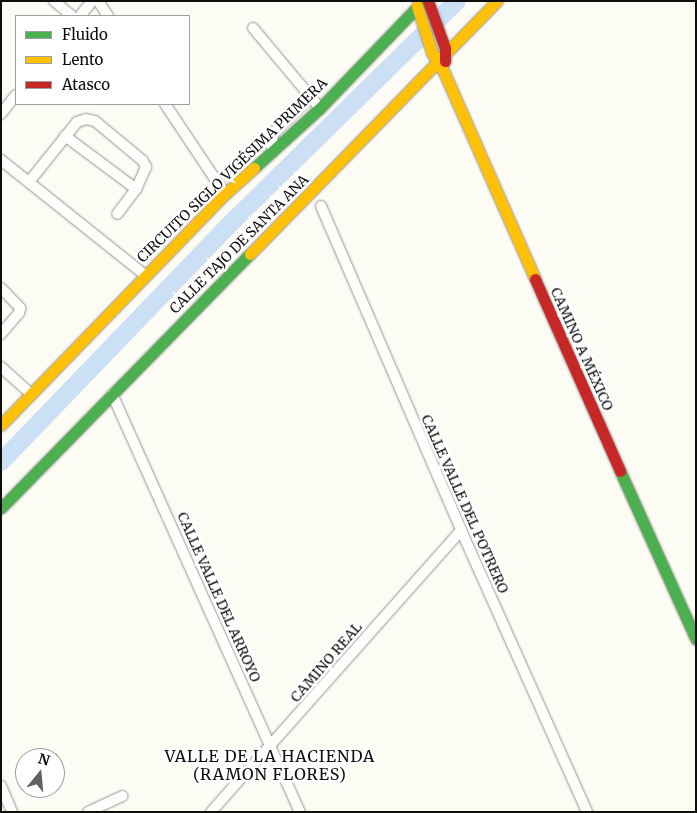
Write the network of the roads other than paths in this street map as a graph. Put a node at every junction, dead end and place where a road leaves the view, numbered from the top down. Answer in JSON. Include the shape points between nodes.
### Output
{"nodes":[{"id":1,"x":54,"y":1,"type":"edge"},
{"id":2,"x":92,"y":1,"type":"edge"},
{"id":3,"x":98,"y":1,"type":"edge"},
{"id":4,"x":497,"y":1,"type":"edge"},
{"id":5,"x":422,"y":6,"type":"edge"},
{"id":6,"x":71,"y":15,"type":"edge"},
{"id":7,"x":81,"y":15,"type":"edge"},
{"id":8,"x":107,"y":15,"type":"edge"},
{"id":9,"x":253,"y":28,"type":"dead end"},
{"id":10,"x":445,"y":51,"type":"junction"},
{"id":11,"x":437,"y":62,"type":"junction"},
{"id":12,"x":15,"y":96,"type":"edge"},
{"id":13,"x":310,"y":97,"type":"junction"},
{"id":14,"x":167,"y":105,"type":"edge"},
{"id":15,"x":320,"y":108,"type":"junction"},
{"id":16,"x":1,"y":114,"type":"edge"},
{"id":17,"x":65,"y":136,"type":"junction"},
{"id":18,"x":273,"y":152,"type":"junction"},
{"id":19,"x":1,"y":160,"type":"edge"},
{"id":20,"x":29,"y":182,"type":"junction"},
{"id":21,"x":136,"y":189,"type":"junction"},
{"id":22,"x":225,"y":194,"type":"junction"},
{"id":23,"x":321,"y":206,"type":"dead end"},
{"id":24,"x":117,"y":214,"type":"dead end"},
{"id":25,"x":145,"y":275,"type":"junction"},
{"id":26,"x":1,"y":288,"type":"edge"},
{"id":27,"x":1,"y":334,"type":"edge"},
{"id":28,"x":1,"y":366,"type":"edge"},
{"id":29,"x":30,"y":392,"type":"junction"},
{"id":30,"x":112,"y":394,"type":"junction"},
{"id":31,"x":1,"y":425,"type":"edge"},
{"id":32,"x":1,"y":508,"type":"edge"},
{"id":33,"x":461,"y":530,"type":"junction"},
{"id":34,"x":696,"y":639,"type":"edge"},
{"id":35,"x":271,"y":745,"type":"junction"},
{"id":36,"x":1,"y":786,"type":"edge"},
{"id":37,"x":122,"y":796,"type":"dead end"},
{"id":38,"x":12,"y":812,"type":"edge"},
{"id":39,"x":88,"y":812,"type":"edge"},
{"id":40,"x":211,"y":812,"type":"edge"},
{"id":41,"x":300,"y":812,"type":"edge"},
{"id":42,"x":587,"y":812,"type":"edge"}],
"edges":[{"from":1,"to":6,"type":"street"},
{"from":2,"to":7,"type":"street"},
{"from":3,"to":8,"type":"street"},
{"from":4,"to":10,"type":"street","name":"CALLE TAJO DE SANTA ANA"},
{"from":5,"to":10,"type":"street"},
{"from":5,"to":11,"type":"street","name":"CAMINO A MÉXICO"},
{"from":5,"to":15,"type":"street","name":"CIRCUITO SIGLO VIGÉSIMA PRIMERA"},
{"from":9,"to":13,"type":"street"},
{"from":10,"to":11,"type":"street","name":"CALLE TAJO DE SANTA ANA"},
{"from":11,"to":30,"type":"street","name":"CALLE TAJO DE SANTA ANA"},
{"from":11,"to":34,"type":"street","name":"CAMINO A MÉXICO"},
{"from":12,"to":16,"type":"street"},
{"from":13,"to":15,"type":"street"},
{"from":13,"to":18,"type":"street","via":[[274,132]]},
{"from":14,"to":22,"type":"street"},
{"from":15,"to":18,"type":"street","name":"CIRCUITO SIGLO VIGÉSIMA PRIMERA"},
{"from":17,"to":20,"type":"street"},
{"from":17,"to":21,"type":"street"},
{"from":17,"to":21,"type":"street","via":[[77,122],[86,118],[95,121],[143,161],[146,167]]},
{"from":18,"to":22,"type":"street","name":"CIRCUITO SIGLO VIGÉSIMA PRIMERA"},
{"from":19,"to":20,"type":"street"},
{"from":20,"to":25,"type":"street"},
{"from":21,"to":24,"type":"street"},
{"from":22,"to":25,"type":"street","name":"CIRCUITO SIGLO VIGÉSIMA PRIMERA"},
{"from":23,"to":33,"type":"street","name":"CALLE VALLE DEL POTRERO"},
{"from":25,"to":29,"type":"street","name":"CIRCUITO SIGLO VIGÉSIMA PRIMERA"},
{"from":26,"to":27,"type":"street","via":[[20,308]]},
{"from":28,"to":29,"type":"street"},
{"from":29,"to":31,"type":"street","name":"CIRCUITO SIGLO VIGÉSIMA PRIMERA"},
{"from":30,"to":32,"type":"street","name":"CALLE TAJO DE SANTA ANA"},
{"from":30,"to":35,"type":"street","name":"CALLE VALLE DEL ARROYO"},
{"from":33,"to":35,"type":"street","name":"CAMINO REAL"},
{"from":33,"to":42,"type":"street","name":"CALLE VALLE DEL POTRERO"},
{"from":35,"to":40,"type":"street","name":"CAMINO REAL"},
{"from":35,"to":41,"type":"street","name":"CALLE VALLE DEL ARROYO"},
{"from":36,"to":38,"type":"street"},
{"from":37,"to":39,"type":"street"}]}
